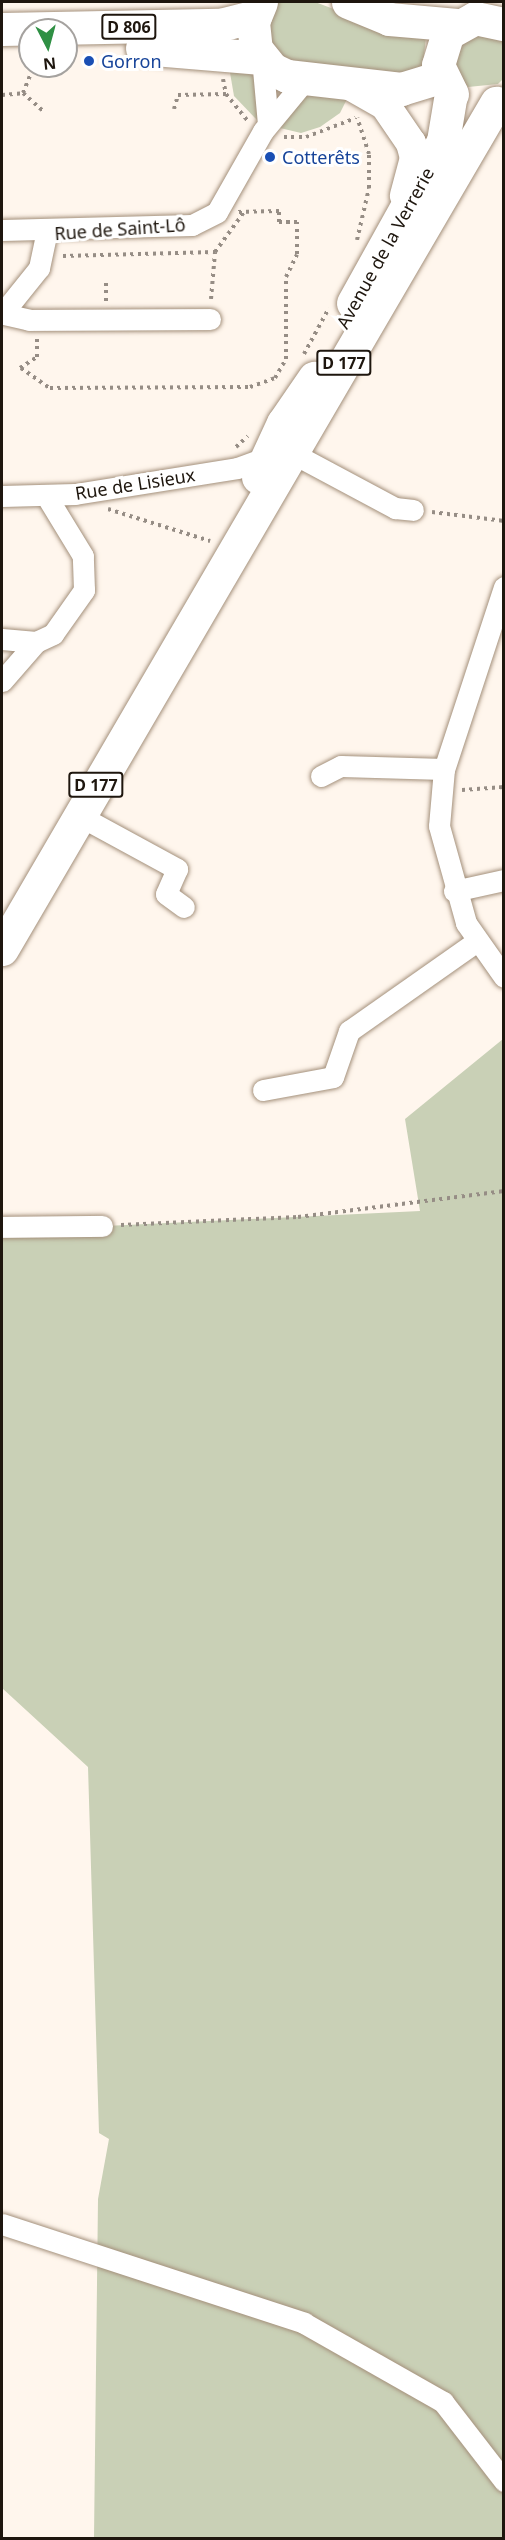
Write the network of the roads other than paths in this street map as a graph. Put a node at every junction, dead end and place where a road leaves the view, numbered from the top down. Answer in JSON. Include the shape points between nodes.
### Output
{"nodes":[{"id":1,"x":348,"y":2,"type":"edge"},
{"id":2,"x":258,"y":9,"type":"edge"},
{"id":3,"x":504,"y":24,"type":"edge"},
{"id":4,"x":457,"y":25,"type":"junction"},
{"id":5,"x":2,"y":29,"type":"edge"},
{"id":6,"x":18,"y":50,"type":"edge"},
{"id":7,"x":78,"y":50,"type":"edge"},
{"id":8,"x":2,"y":51,"type":"edge"},
{"id":9,"x":262,"y":58,"type":"junction"},
{"id":10,"x":306,"y":79,"type":"junction"},
{"id":11,"x":348,"y":84,"type":"junction"},
{"id":12,"x":446,"y":85,"type":"junction"},
{"id":13,"x":500,"y":101,"type":"edge"},
{"id":14,"x":268,"y":124,"type":"junction"},
{"id":15,"x":2,"y":230,"type":"edge"},
{"id":16,"x":47,"y":231,"type":"junction"},
{"id":17,"x":371,"y":244,"type":"junction"},
{"id":18,"x":3,"y":314,"type":"edge"},
{"id":19,"x":210,"y":319,"type":"road end"},
{"id":20,"x":271,"y":447,"type":"junction"},
{"id":21,"x":2,"y":496,"type":"edge"},
{"id":22,"x":47,"y":497,"type":"junction"},
{"id":23,"x":413,"y":510,"type":"road end"},
{"id":24,"x":504,"y":587,"type":"edge"},
{"id":25,"x":192,"y":623,"type":"junction"},
{"id":26,"x":497,"y":626,"type":"edge"},
{"id":27,"x":2,"y":639,"type":"edge"},
{"id":28,"x":36,"y":642,"type":"junction"},
{"id":29,"x":2,"y":681,"type":"edge"},
{"id":30,"x":444,"y":770,"type":"junction"},
{"id":31,"x":321,"y":776,"type":"dead end"},
{"id":32,"x":78,"y":815,"type":"junction"},
{"id":33,"x":504,"y":880,"type":"edge"},
{"id":34,"x":454,"y":891,"type":"junction"},
{"id":35,"x":184,"y":907,"type":"dead end"},
{"id":36,"x":477,"y":941,"type":"junction"},
{"id":37,"x":2,"y":949,"type":"edge"},
{"id":38,"x":504,"y":977,"type":"edge"},
{"id":39,"x":263,"y":1089,"type":"dead end"},
{"id":40,"x":102,"y":1226,"type":"road end"},
{"id":41,"x":2,"y":1227,"type":"edge"},
{"id":42,"x":2,"y":2224,"type":"edge"},
{"id":43,"x":504,"y":2481,"type":"edge"}],
"edges":[{"from":1,"to":4,"type":"main road","via":[[388,19]]},
{"from":2,"to":5,"type":"main road","number":"D 806","via":[[219,25]]},
{"from":2,"to":9,"type":"main road","number":"D 806","via":[[252,36]]},
{"from":3,"to":4,"type":"main road","via":[[475,18]]},
{"from":4,"to":12,"type":"main road","name":"Avenue de la Verrerie","via":[[442,42]]},
{"from":6,"to":8,"type":"main road"},
{"from":7,"to":9,"type":"main road","number":"D 806","via":[[177,48]]},
{"from":9,"to":10,"type":"main road","number":"D 806","via":[[279,72]]},
{"from":9,"to":14,"type":"street"},
{"from":10,"to":11,"type":"main road","number":"D 806"},
{"from":10,"to":14,"type":"street","name":"Rue de Saint-Lô"},
{"from":11,"to":12,"type":"main road","number":"D 806","via":[[401,89]]},
{"from":11,"to":17,"type":"main road","via":[[398,118],[415,158],[412,178]]},
{"from":12,"to":13,"type":"main road","via":[[472,104]]},
{"from":12,"to":17,"type":"main road","name":"Avenue de la Verrerie","number":"D 177","via":[[442,141],[400,227]]},
{"from":13,"to":20,"type":"main road","name":"Avenue de la Verrerie","number":"D 177"},
{"from":14,"to":16,"type":"street","name":"Rue de Saint-Lô","via":[[217,212],[192,225]]},
{"from":15,"to":16,"type":"street"},
{"from":16,"to":18,"type":"street","name":"Rue de Saint-Lô","via":[[39,268]]},
{"from":17,"to":20,"type":"main road","name":"Avenue de la Verrerie","number":"D 177"},
{"from":18,"to":19,"type":"street","name":"Rue de Saint-Lô","via":[[36,320]]},
{"from":20,"to":22,"type":"street","name":"Rue de Lisieux","via":[[237,468]]},
{"from":20,"to":23,"type":"street","via":[[395,508]]},
{"from":20,"to":25,"type":"main road","name":"Avenue de la Verrerie","number":"D 177"},
{"from":20,"to":25,"type":"main road","name":"Avenue de la Verrerie","number":"D 177"},
{"from":21,"to":22,"type":"street","name":"Rue de Lisieux"},
{"from":22,"to":28,"type":"street","via":[[83,556],[84,590],[73,613]]},
{"from":24,"to":26,"type":"street"},
{"from":25,"to":32,"type":"main road","name":"Avenue de la Verrerie","number":"D 177"},
{"from":26,"to":30,"type":"street"},
{"from":27,"to":28,"type":"street"},
{"from":28,"to":29,"type":"street"},
{"from":30,"to":31,"type":"street","via":[[341,766]]},
{"from":30,"to":34,"type":"street","via":[[439,826]]},
{"from":32,"to":35,"type":"street","via":[[177,869],[166,894]]},
{"from":32,"to":37,"type":"main road","name":"Avenue de la Verrerie","number":"D 177"},
{"from":33,"to":34,"type":"street"},
{"from":34,"to":36,"type":"street"},
{"from":36,"to":38,"type":"street"},
{"from":36,"to":39,"type":"street","via":[[349,1031],[333,1077]]},
{"from":40,"to":41,"type":"street"},
{"from":42,"to":43,"type":"street","via":[[304,2323],[443,2402]]}]}
